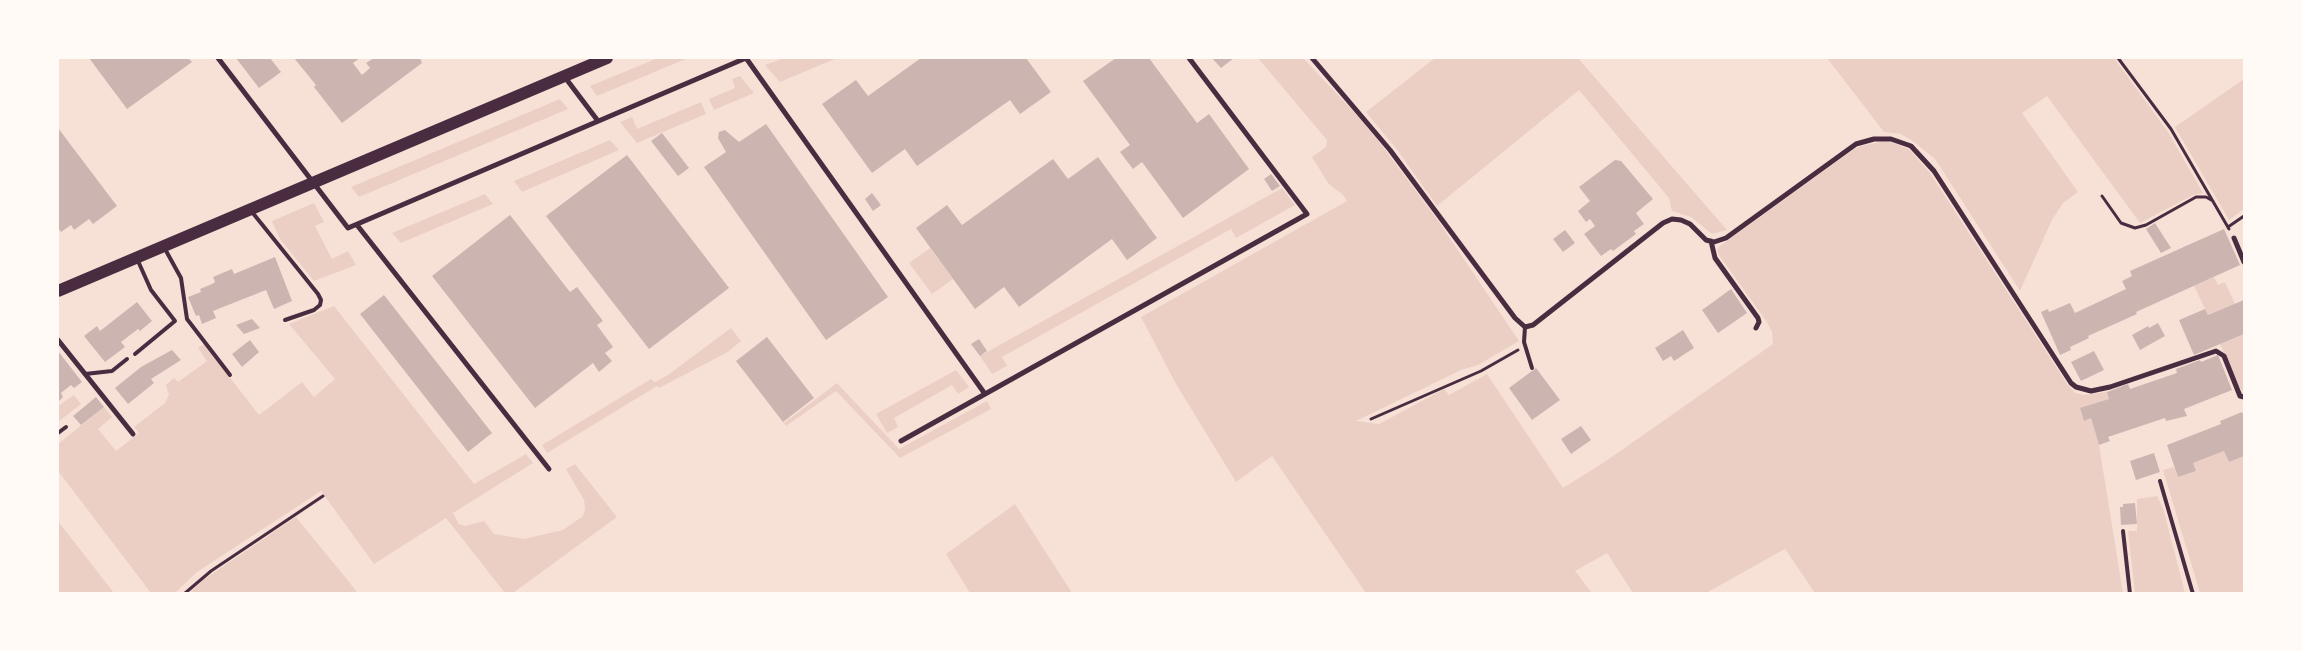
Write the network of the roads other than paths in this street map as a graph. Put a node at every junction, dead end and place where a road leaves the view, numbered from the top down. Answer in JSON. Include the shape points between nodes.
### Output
{"nodes":[{"id":1,"x":218,"y":58,"type":"edge"},
{"id":2,"x":607,"y":58,"type":"edge"},
{"id":3,"x":746,"y":58,"type":"edge"},
{"id":4,"x":1189,"y":58,"type":"edge"},
{"id":5,"x":1312,"y":58,"type":"edge"},
{"id":6,"x":564,"y":76,"type":"junction"},
{"id":7,"x":598,"y":121,"type":"junction"},
{"id":8,"x":313,"y":183,"type":"junction"},
{"id":9,"x":250,"y":210,"type":"junction"},
{"id":10,"x":357,"y":225,"type":"junction"},
{"id":11,"x":2234,"y":238,"type":"road end"},
{"id":12,"x":1711,"y":241,"type":"junction"},
{"id":13,"x":164,"y":247,"type":"junction"},
{"id":14,"x":137,"y":258,"type":"junction"},
{"id":15,"x":2244,"y":262,"type":"edge"},
{"id":16,"x":58,"y":292,"type":"edge"},
{"id":17,"x":285,"y":320,"type":"dead end"},
{"id":18,"x":1526,"y":327,"type":"junction"},
{"id":19,"x":1756,"y":328,"type":"dead end"},
{"id":20,"x":58,"y":340,"type":"edge"},
{"id":21,"x":135,"y":354,"type":"dead end"},
{"id":22,"x":127,"y":359,"type":"dead end"},
{"id":23,"x":1532,"y":368,"type":"dead end"},
{"id":24,"x":85,"y":374,"type":"junction"},
{"id":25,"x":230,"y":375,"type":"dead end"},
{"id":26,"x":985,"y":394,"type":"junction"},
{"id":27,"x":2244,"y":398,"type":"edge"},
{"id":28,"x":66,"y":427,"type":"dead end"},
{"id":29,"x":58,"y":433,"type":"edge"},
{"id":30,"x":133,"y":434,"type":"dead end"},
{"id":31,"x":901,"y":441,"type":"dead end"},
{"id":32,"x":549,"y":469,"type":"dead end"},
{"id":33,"x":2160,"y":481,"type":"dead end"},
{"id":34,"x":2122,"y":530,"type":"dead end"},
{"id":35,"x":2130,"y":594,"type":"edge"},
{"id":36,"x":2193,"y":594,"type":"edge"}],
"edges":[{"from":1,"to":8,"type":"street"},
{"from":2,"to":6,"type":"main road"},
{"from":3,"to":7,"type":"street"},
{"from":3,"to":26,"type":"street"},
{"from":4,"to":26,"type":"street","via":[[1307,214]]},
{"from":5,"to":18,"type":"street","via":[[1390,150],[1515,318]]},
{"from":6,"to":7,"type":"street"},
{"from":6,"to":8,"type":"main road"},
{"from":7,"to":10,"type":"street"},
{"from":8,"to":9,"type":"main road"},
{"from":8,"to":10,"type":"street","via":[[348,228]]},
{"from":9,"to":13,"type":"main road"},
{"from":9,"to":17,"type":"lane","via":[[321,300],[314,310]]},
{"from":10,"to":32,"type":"street"},
{"from":11,"to":15,"type":"street"},
{"from":12,"to":18,"type":"street","via":[[1690,224],[1672,219],[1533,325]]},
{"from":12,"to":19,"type":"street","via":[[1715,258],[1758,318]]},
{"from":12,"to":27,"type":"street","via":[[1726,238],[1856,144],[1891,139],[1911,146],[1934,171],[2076,387],[2091,391],[2110,387],[2216,351],[2224,356],[2240,396]]},
{"from":13,"to":14,"type":"main road"},
{"from":13,"to":25,"type":"lane","via":[[181,278],[187,319]]},
{"from":14,"to":16,"type":"main road"},
{"from":14,"to":21,"type":"lane","via":[[150,290],[175,321]]},
{"from":18,"to":23,"type":"lane","via":[[1525,346]]},
{"from":20,"to":24,"type":"street"},
{"from":22,"to":24,"type":"lane","via":[[112,371]]},
{"from":24,"to":30,"type":"street"},
{"from":26,"to":31,"type":"street"},
{"from":28,"to":29,"type":"lane"},
{"from":33,"to":36,"type":"lane"},
{"from":34,"to":35,"type":"lane"}]}
